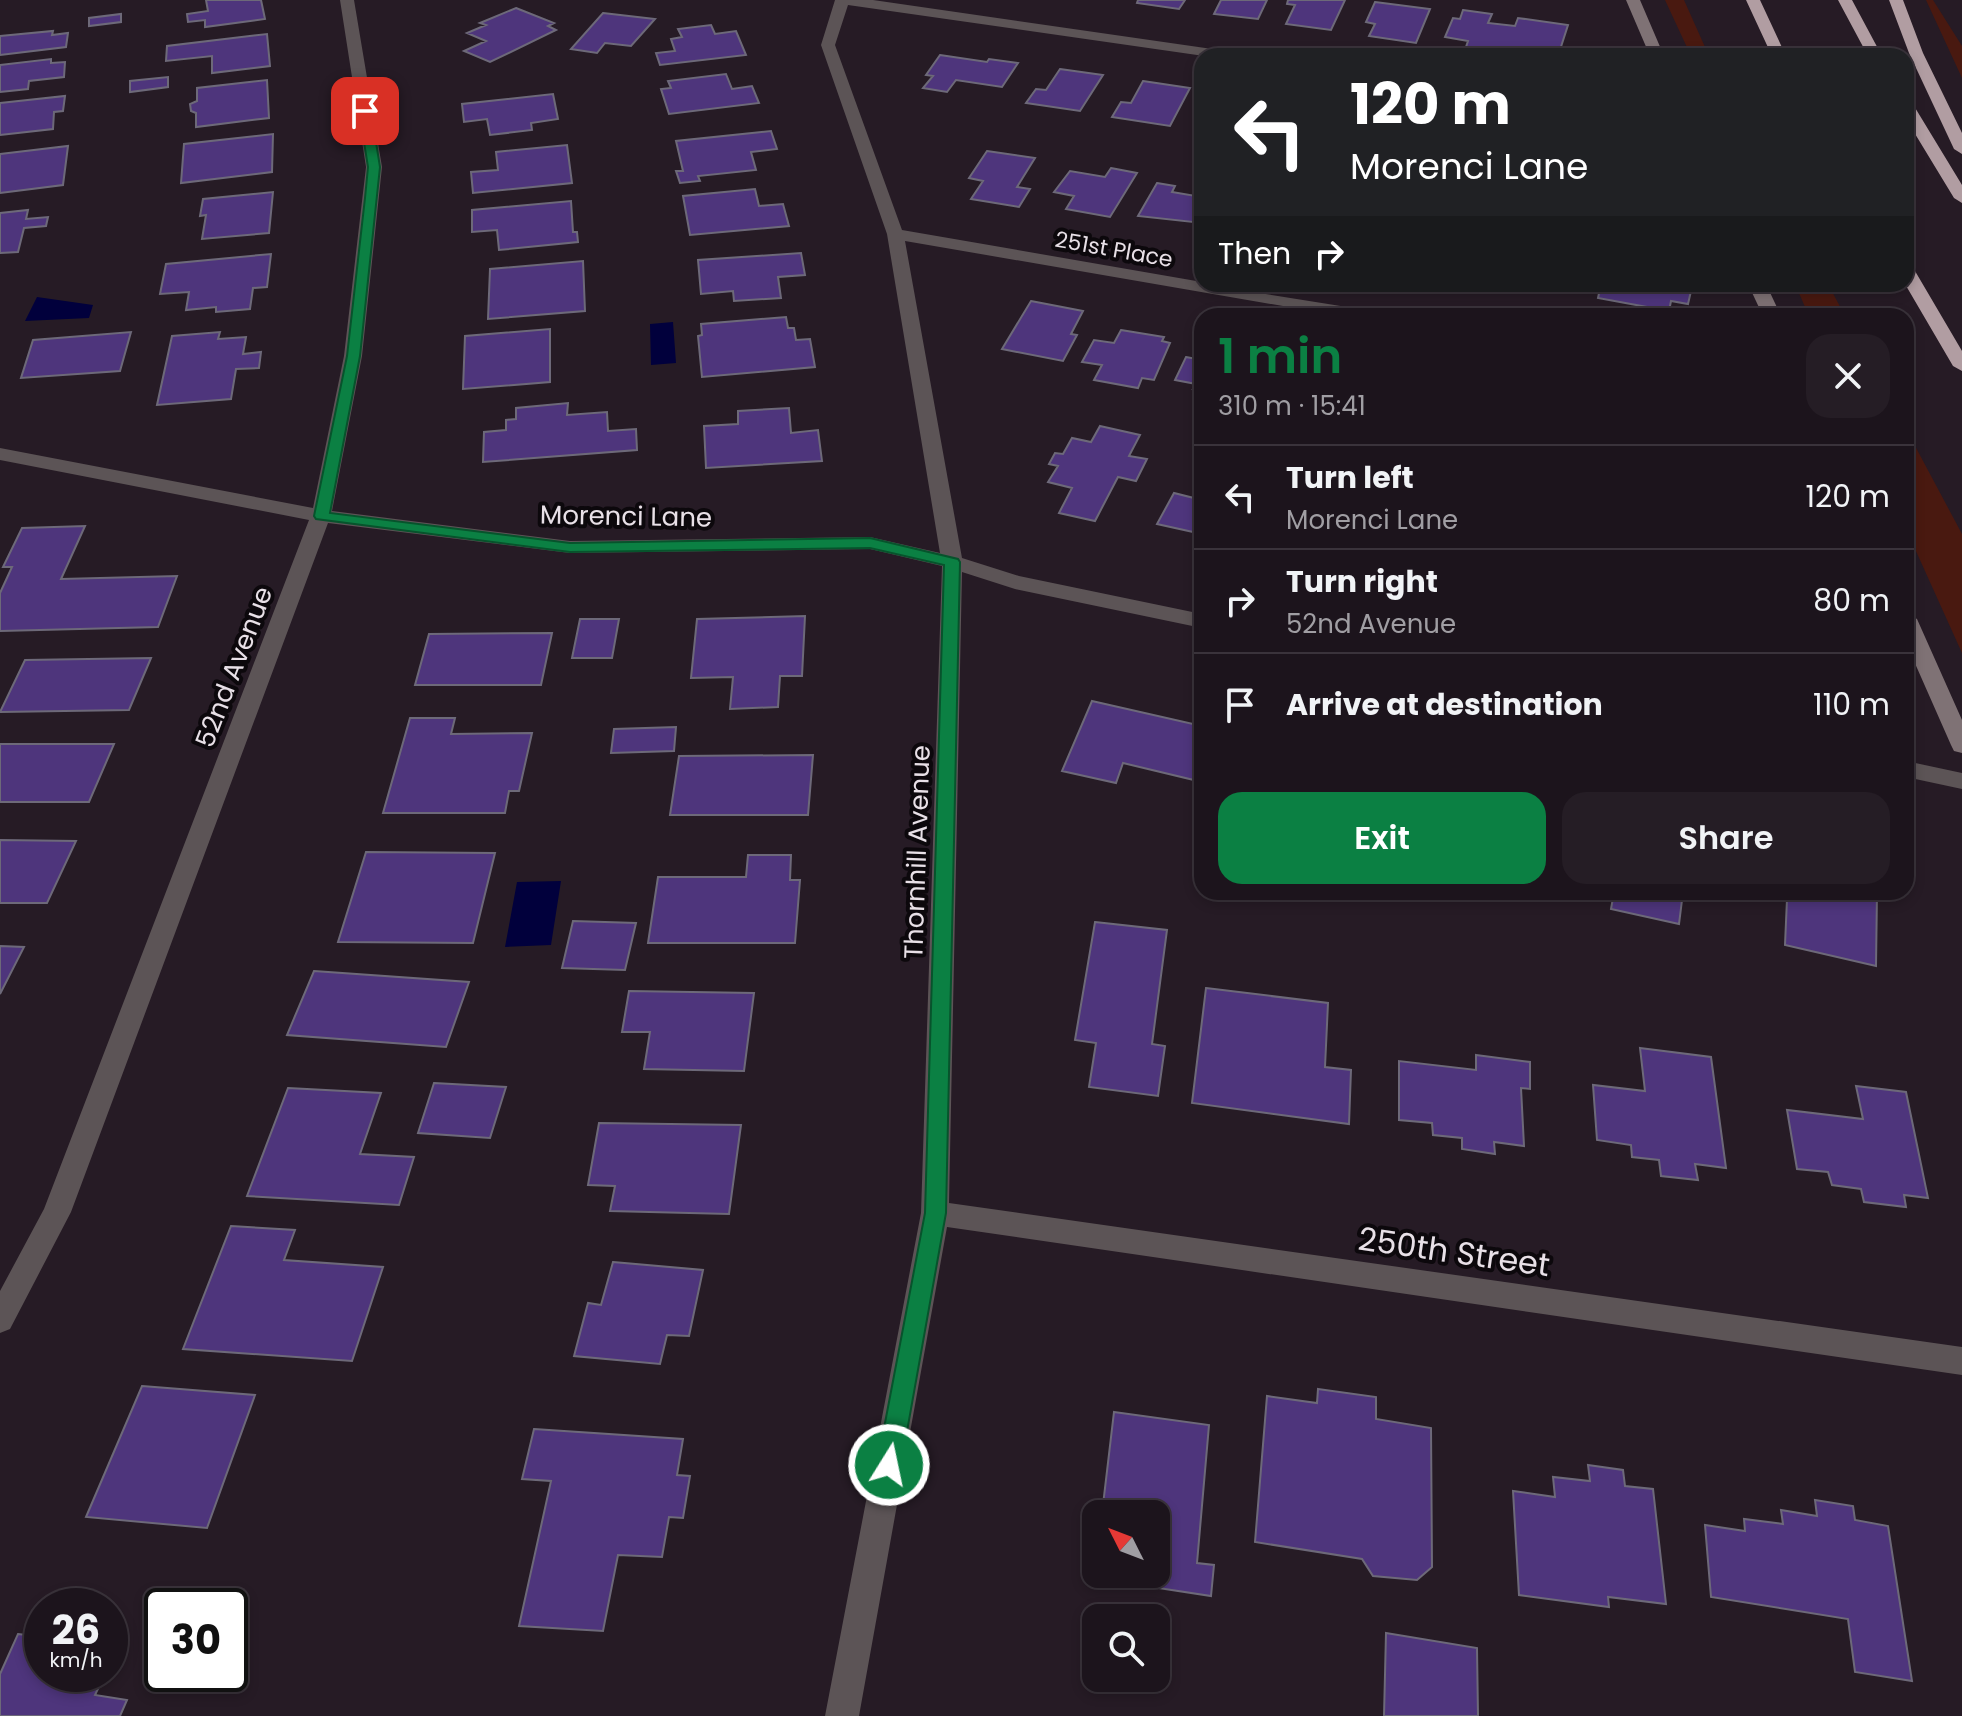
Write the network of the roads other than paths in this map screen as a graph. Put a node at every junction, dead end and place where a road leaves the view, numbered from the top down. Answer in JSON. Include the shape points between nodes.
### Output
{"nodes":[{"id":1,"x":347,"y":0,"type":"edge"},
{"id":2,"x":843,"y":0,"type":"edge"},
{"id":3,"x":1633,"y":0,"type":"edge"},
{"id":4,"x":1744,"y":0,"type":"edge"},
{"id":5,"x":1753,"y":0,"type":"edge"},
{"id":6,"x":1845,"y":0,"type":"edge"},
{"id":7,"x":1896,"y":0,"type":"edge"},
{"id":8,"x":1769,"y":38,"type":"junction"},
{"id":9,"x":1654,"y":48,"type":"edge"},
{"id":10,"x":1775,"y":48,"type":"edge"},
{"id":11,"x":1871,"y":48,"type":"edge"},
{"id":12,"x":1194,"y":50,"type":"edge"},
{"id":13,"x":1914,"y":119,"type":"edge"},
{"id":14,"x":1962,"y":149,"type":"edge"},
{"id":15,"x":1962,"y":198,"type":"edge"},
{"id":16,"x":895,"y":234,"type":"junction"},
{"id":17,"x":1194,"y":285,"type":"edge"},
{"id":18,"x":1914,"y":285,"type":"edge"},
{"id":19,"x":1232,"y":292,"type":"edge"},
{"id":20,"x":1325,"y":308,"type":"edge"},
{"id":21,"x":1962,"y":366,"type":"edge"},
{"id":22,"x":0,"y":454,"type":"edge"},
{"id":23,"x":321,"y":516,"type":"junction"},
{"id":24,"x":952,"y":562,"type":"junction"},
{"id":25,"x":1194,"y":619,"type":"edge"},
{"id":26,"x":1914,"y":637,"type":"edge"},
{"id":27,"x":1962,"y":745,"type":"edge"},
{"id":28,"x":1914,"y":771,"type":"edge"},
{"id":29,"x":1962,"y":781,"type":"edge"},
{"id":30,"x":935,"y":1213,"type":"junction"},
{"id":31,"x":0,"y":1320,"type":"edge"},
{"id":32,"x":1962,"y":1361,"type":"edge"},
{"id":33,"x":842,"y":1716,"type":"edge"}],
"edges":[{"from":1,"to":23,"type":"street","name":"52nd Avenue","via":[[374,167],[353,356]]},
{"from":2,"to":12,"type":"street"},
{"from":2,"to":16,"type":"street","name":"Thornhill Avenue","via":[[828,45]]},
{"from":3,"to":9,"type":"main road"},
{"from":4,"to":8,"type":"highway"},
{"from":5,"to":8,"type":"highway"},
{"from":6,"to":11,"type":"highway"},
{"from":7,"to":14,"type":"highway"},
{"from":8,"to":10,"type":"highway"},
{"from":13,"to":15,"type":"highway"},
{"from":16,"to":17,"type":"street","name":"251st Place"},
{"from":16,"to":24,"type":"street","name":"Thornhill Avenue"},
{"from":18,"to":21,"type":"highway"},
{"from":19,"to":20,"type":"street","name":"251st Place"},
{"from":22,"to":23,"type":"street","name":"Morenci Lane"},
{"from":23,"to":24,"type":"street","name":"Morenci Lane","via":[[570,547],[870,543]]},
{"from":23,"to":31,"type":"street","name":"52nd Avenue","via":[[57,1212]]},
{"from":24,"to":25,"type":"street","name":"Morenci Lane","via":[[1015,582]]},
{"from":24,"to":30,"type":"street","name":"Thornhill Avenue"},
{"from":26,"to":27,"type":"main road"},
{"from":28,"to":29,"type":"street"},
{"from":30,"to":32,"type":"street","name":"250th Street"},
{"from":30,"to":33,"type":"street","name":"Thornhill Avenue"}]}
